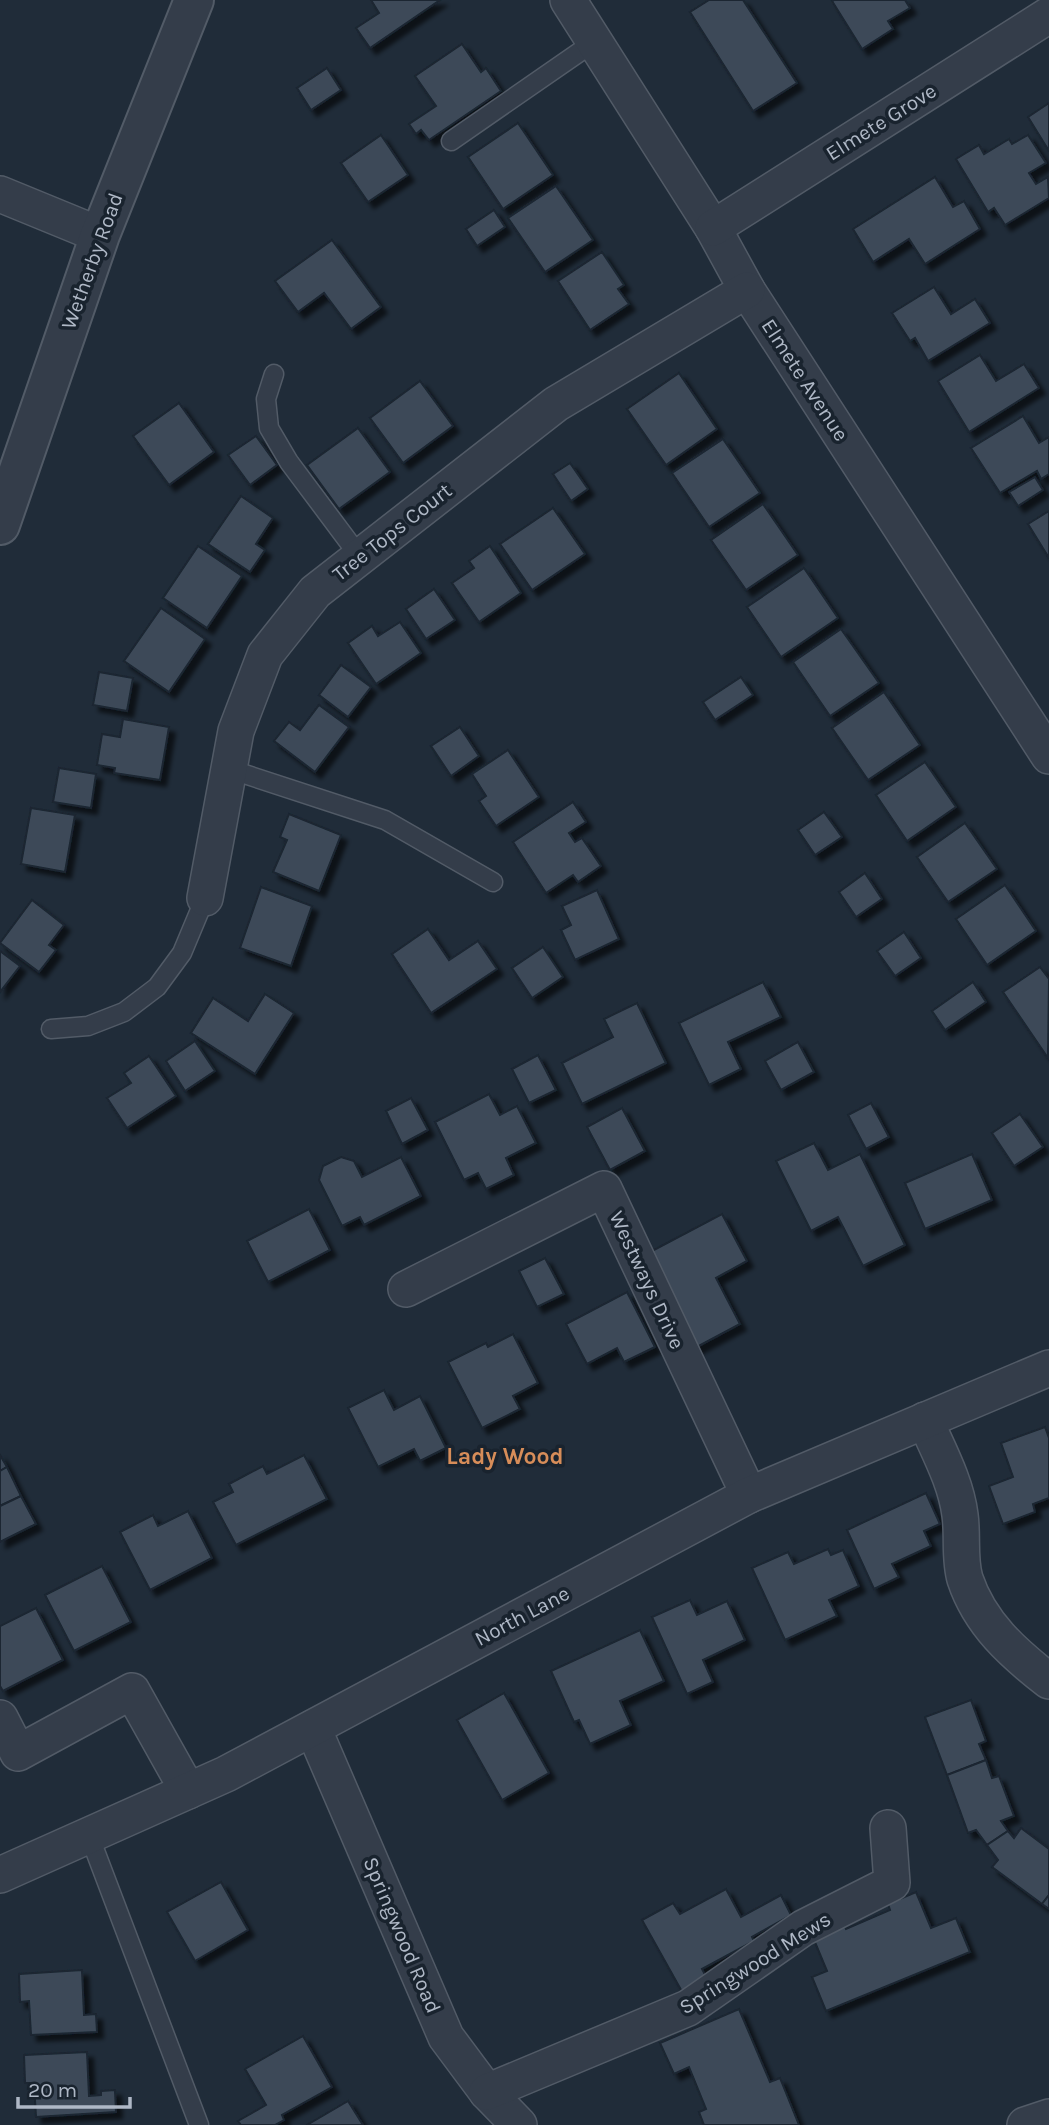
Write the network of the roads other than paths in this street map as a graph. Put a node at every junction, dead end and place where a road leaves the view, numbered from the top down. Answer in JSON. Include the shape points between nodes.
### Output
{"nodes":[{"id":1,"x":194,"y":0,"type":"edge"},
{"id":2,"x":568,"y":0,"type":"edge"},
{"id":3,"x":1049,"y":15,"type":"edge"},
{"id":4,"x":594,"y":41,"type":"junction"},
{"id":5,"x":451,"y":141,"type":"dead end"},
{"id":6,"x":0,"y":194,"type":"edge"},
{"id":7,"x":713,"y":228,"type":"junction"},
{"id":8,"x":100,"y":235,"type":"junction"},
{"id":9,"x":747,"y":290,"type":"junction"},
{"id":10,"x":274,"y":374,"type":"dead end"},
{"id":11,"x":0,"y":525,"type":"edge"},
{"id":12,"x":360,"y":557,"type":"junction"},
{"id":13,"x":1049,"y":756,"type":"edge"},
{"id":14,"x":229,"y":769,"type":"junction"},
{"id":15,"x":493,"y":882,"type":"dead end"},
{"id":16,"x":205,"y":898,"type":"joint"},
{"id":17,"x":51,"y":1029,"type":"dead end"},
{"id":18,"x":406,"y":1289,"type":"dead end"},
{"id":19,"x":1049,"y":1368,"type":"edge"},
{"id":20,"x":925,"y":1419,"type":"junction"},
{"id":21,"x":749,"y":1495,"type":"junction"},
{"id":22,"x":1049,"y":1681,"type":"edge"},
{"id":23,"x":0,"y":1718,"type":"edge"},
{"id":24,"x":313,"y":1728,"type":"junction"},
{"id":25,"x":188,"y":1791,"type":"junction"},
{"id":26,"x":888,"y":1828,"type":"dead end"},
{"id":27,"x":89,"y":1835,"type":"junction"},
{"id":28,"x":0,"y":1875,"type":"edge"},
{"id":29,"x":487,"y":2092,"type":"junction"},
{"id":30,"x":1049,"y":2116,"type":"edge"},
{"id":31,"x":200,"y":2125,"type":"edge"},
{"id":32,"x":519,"y":2125,"type":"edge"},
{"id":33,"x":1025,"y":2125,"type":"edge"}],
"edges":[{"from":1,"to":8,"type":"street","name":"Wetherby Road"},
{"from":2,"to":4,"type":"street","name":"Elmete Avenue"},
{"from":3,"to":7,"type":"street","name":"Elmete Grove"},
{"from":4,"to":5,"type":"lane"},
{"from":4,"to":7,"type":"street","name":"Elmete Avenue"},
{"from":6,"to":8,"type":"street"},
{"from":7,"to":9,"type":"street","name":"Elmete Avenue"},
{"from":8,"to":11,"type":"street","name":"Wetherby Road"},
{"from":9,"to":12,"type":"street","name":"Tree Tops Court","via":[[556,404]]},
{"from":9,"to":13,"type":"street","name":"Elmete Avenue"},
{"from":10,"to":12,"type":"lane","via":[[265,399],[269,428],[289,463]]},
{"from":12,"to":14,"type":"street","name":"Tree Tops Court","via":[[315,592],[265,655],[236,731]]},
{"from":14,"to":15,"type":"lane","via":[[385,820]]},
{"from":14,"to":16,"type":"street","name":"Tree Tops Court"},
{"from":16,"to":17,"type":"lane","via":[[182,953],[157,987],[124,1012],[88,1026]]},
{"from":18,"to":21,"type":"street","name":"Westways Drive","via":[[604,1189]]},
{"from":19,"to":20,"type":"street","name":"North Lane"},
{"from":20,"to":21,"type":"street","name":"North Lane"},
{"from":20,"to":22,"type":"street","via":[[954,1490],[965,1578],[984,1621]]},
{"from":21,"to":24,"type":"street","name":"North Lane"},
{"from":23,"to":25,"type":"street","via":[[18,1753],[132,1691]]},
{"from":24,"to":25,"type":"street","name":"North Lane"},
{"from":24,"to":29,"type":"street","name":"Springwood Road","via":[[446,2037]]},
{"from":25,"to":27,"type":"street","name":"North Lane"},
{"from":26,"to":29,"type":"street","name":"Springwood Mews","via":[[892,1883],[803,1928],[688,2008]]},
{"from":27,"to":28,"type":"street","name":"North Lane"},
{"from":27,"to":31,"type":"lane"},
{"from":29,"to":32,"type":"street","name":"Springwood Road"},
{"from":30,"to":33,"type":"street"}]}
